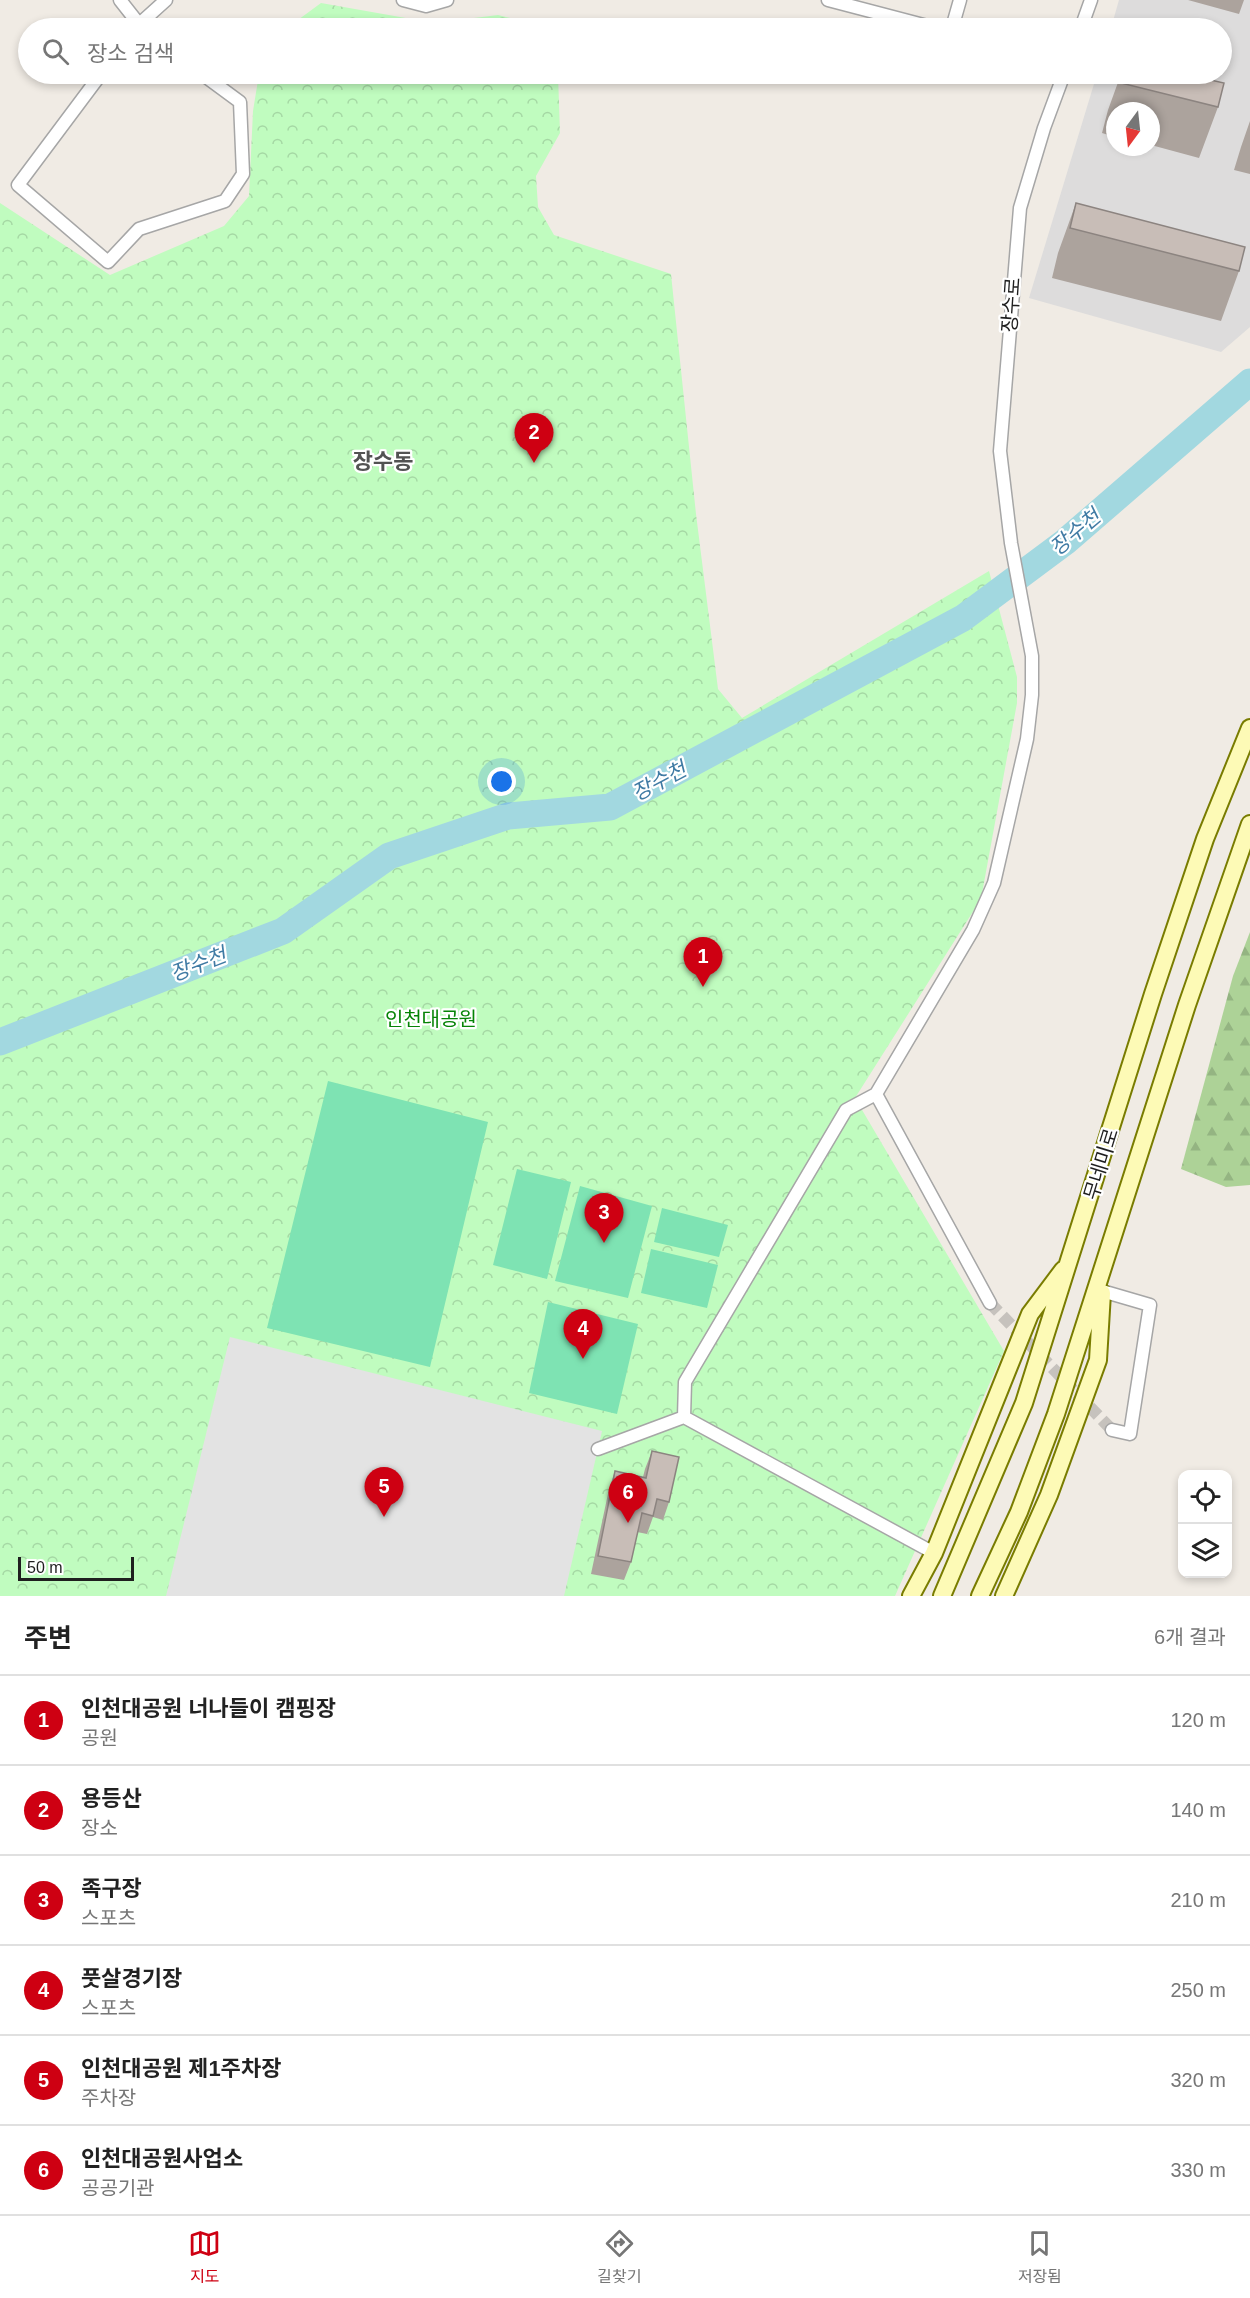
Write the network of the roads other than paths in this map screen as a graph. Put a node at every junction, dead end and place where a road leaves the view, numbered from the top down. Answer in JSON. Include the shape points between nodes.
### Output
{"nodes":[{"id":1,"x":120,"y":0,"type":"edge"},
{"id":2,"x":166,"y":0,"type":"edge"},
{"id":3,"x":404,"y":0,"type":"edge"},
{"id":4,"x":447,"y":0,"type":"edge"},
{"id":5,"x":828,"y":0,"type":"edge"},
{"id":6,"x":960,"y":0,"type":"edge"},
{"id":7,"x":1091,"y":0,"type":"edge"},
{"id":8,"x":132,"y":18,"type":"edge"},
{"id":9,"x":147,"y":18,"type":"edge"},
{"id":10,"x":897,"y":18,"type":"edge"},
{"id":11,"x":955,"y":18,"type":"edge"},
{"id":12,"x":1085,"y":18,"type":"edge"},
{"id":13,"x":94,"y":84,"type":"edge"},
{"id":14,"x":216,"y":84,"type":"edge"},
{"id":15,"x":1060,"y":84,"type":"edge"},
{"id":16,"x":1250,"y":728,"type":"edge"},
{"id":17,"x":1250,"y":824,"type":"edge"},
{"id":18,"x":876,"y":1094,"type":"junction"},
{"id":19,"x":1072,"y":1257,"type":"junction"},
{"id":20,"x":1104,"y":1265,"type":"junction"},
{"id":21,"x":1102,"y":1291,"type":"junction"},
{"id":22,"x":990,"y":1303,"type":"tunnel mouth"},
{"id":23,"x":684,"y":1417,"type":"junction"},
{"id":24,"x":1112,"y":1430,"type":"dead end"},
{"id":25,"x":598,"y":1449,"type":"dead end"},
{"id":26,"x":934,"y":1553,"type":"junction"},
{"id":27,"x":911,"y":1596,"type":"edge"},
{"id":28,"x":942,"y":1596,"type":"edge"},
{"id":29,"x":980,"y":1596,"type":"edge"},
{"id":30,"x":1004,"y":1596,"type":"edge"}],
"edges":[{"from":1,"to":8,"type":"street"},
{"from":2,"to":9,"type":"street"},
{"from":3,"to":4,"type":"street","via":[[426,6]]},
{"from":5,"to":10,"type":"street"},
{"from":6,"to":11,"type":"street"},
{"from":7,"to":12,"type":"street"},
{"from":13,"to":14,"type":"street","via":[[18,185],[108,262],[139,229],[225,201],[243,174],[240,102]]},
{"from":15,"to":18,"type":"street","name":"장수로","via":[[1020,208],[1000,450],[1011,543],[1032,656],[1027,739],[994,883],[973,930]]},
{"from":16,"to":19,"type":"main road","name":"무네미로","via":[[1205,839],[1164,960]]},
{"from":17,"to":20,"type":"main road","name":"무네미로"},
{"from":18,"to":22,"type":"street"},
{"from":18,"to":23,"type":"street","via":[[846,1110],[686,1382]]},
{"from":19,"to":26,"type":"main road","via":[[1030,1314]]},
{"from":19,"to":28,"type":"main road","name":"무네미로","via":[[1024,1403]]},
{"from":20,"to":21,"type":"main road"},
{"from":20,"to":29,"type":"main road","name":"무네미로","via":[[1056,1414],[1019,1512]]},
{"from":21,"to":24,"type":"street","via":[[1150,1305],[1130,1434]]},
{"from":21,"to":30,"type":"main road","via":[[1098,1360],[1049,1495]]},
{"from":23,"to":25,"type":"street"},
{"from":23,"to":26,"type":"street"},
{"from":26,"to":27,"type":"main road"}]}
